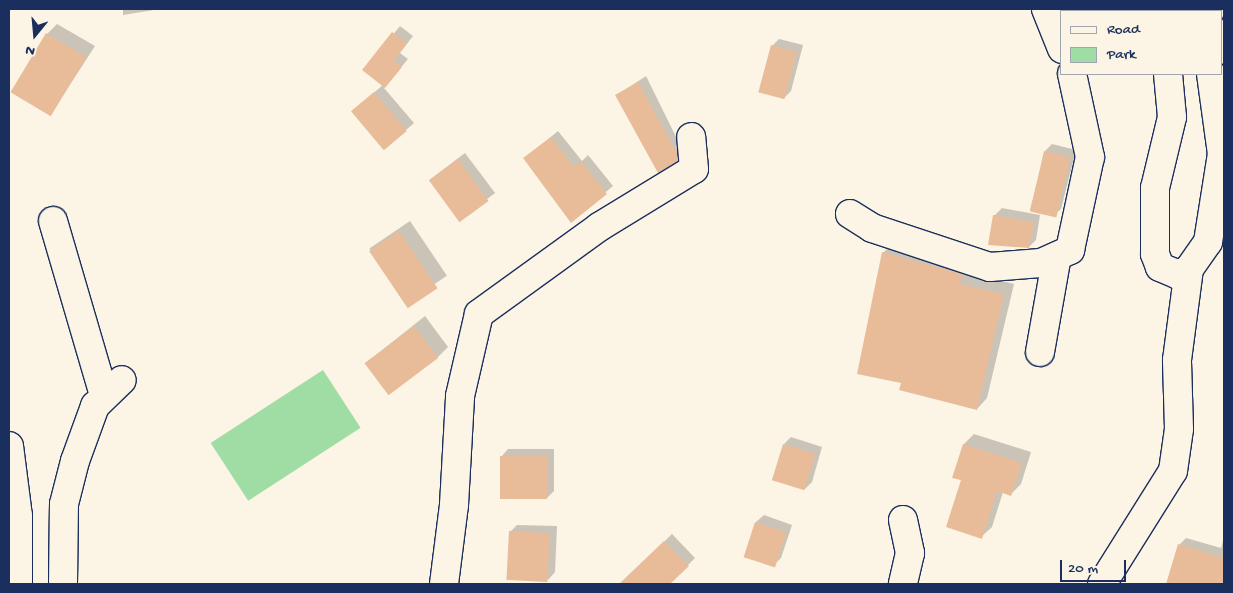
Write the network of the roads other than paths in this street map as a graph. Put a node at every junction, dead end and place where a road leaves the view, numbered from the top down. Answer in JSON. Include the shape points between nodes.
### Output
{"nodes":[{"id":1,"x":1046,"y":9,"type":"edge"},
{"id":2,"x":1060,"y":44,"type":"edge"},
{"id":3,"x":1072,"y":75,"type":"edge"},
{"id":4,"x":1168,"y":75,"type":"edge"},
{"id":5,"x":1211,"y":75,"type":"edge"},
{"id":6,"x":690,"y":137,"type":"dead end"},
{"id":7,"x":850,"y":214,"type":"dead end"},
{"id":8,"x":53,"y":221,"type":"dead end"},
{"id":9,"x":1057,"y":256,"type":"junction"},
{"id":10,"x":1189,"y":269,"type":"junction"},
{"id":11,"x":1040,"y":352,"type":"dead end"},
{"id":12,"x":9,"y":446,"type":"edge"},
{"id":13,"x":903,"y":520,"type":"dead end"},
{"id":14,"x":18,"y":584,"type":"edge"},
{"id":15,"x":63,"y":584,"type":"edge"},
{"id":16,"x":444,"y":584,"type":"edge"},
{"id":17,"x":903,"y":584,"type":"edge"},
{"id":18,"x":1102,"y":584,"type":"edge"}],
"edges":[{"from":1,"to":2,"type":"street"},
{"from":3,"to":9,"type":"street","via":[[1090,157],[1070,250]]},
{"from":4,"to":10,"type":"street","via":[[1172,118],[1155,188],[1155,254],[1160,267],[1179,275]]},
{"from":5,"to":10,"type":"street","via":[[1222,154],[1208,242]]},
{"from":6,"to":16,"type":"street","via":[[694,169],[599,227],[479,314],[460,396],[454,505]]},
{"from":7,"to":9,"type":"street","via":[[872,228],[990,267],[1009,269]]},
{"from":8,"to":15,"type":"street","via":[[113,387],[95,406],[64,504]]},
{"from":9,"to":11,"type":"street"},
{"from":10,"to":18,"type":"street","via":[[1177,360],[1179,429],[1173,471]]},
{"from":12,"to":14,"type":"street","via":[[18,516]]},
{"from":13,"to":17,"type":"street","via":[[910,553]]}]}
